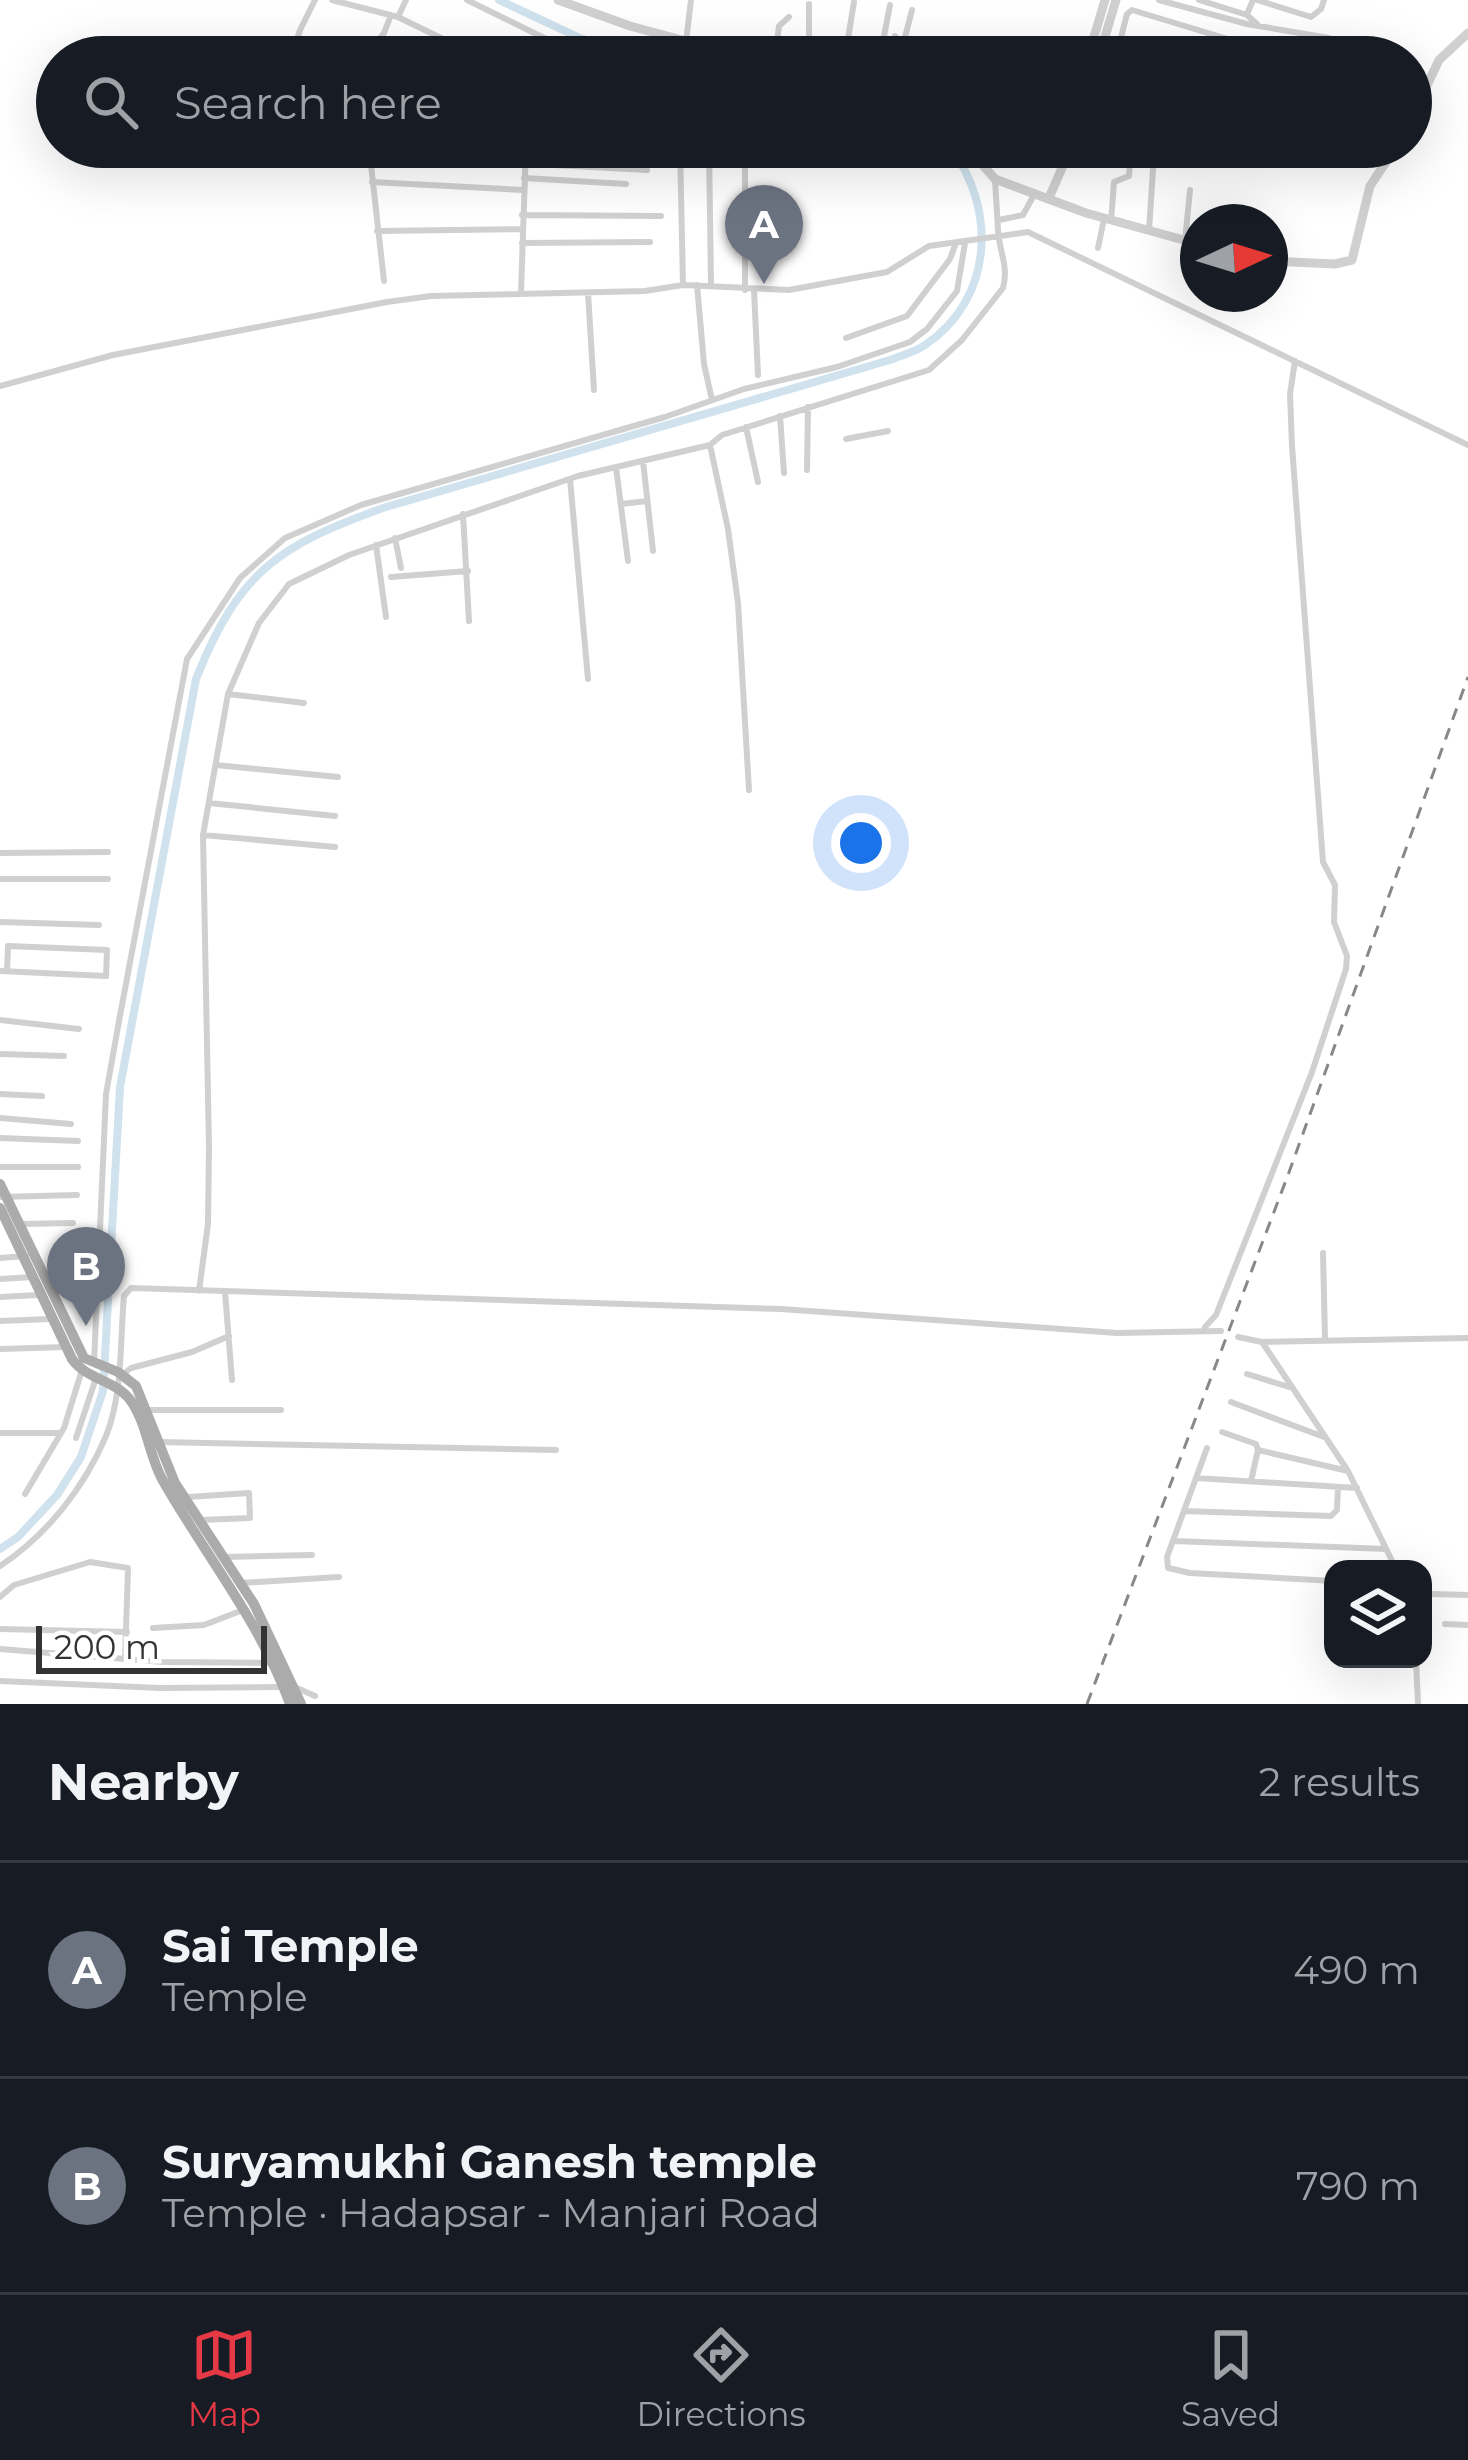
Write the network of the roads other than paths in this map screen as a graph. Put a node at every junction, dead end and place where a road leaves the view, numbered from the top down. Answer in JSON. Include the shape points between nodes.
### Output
{"nodes":[{"id":1,"x":315,"y":0,"type":"edge"},
{"id":2,"x":332,"y":0,"type":"edge"},
{"id":3,"x":406,"y":0,"type":"edge"},
{"id":4,"x":467,"y":0,"type":"edge"},
{"id":5,"x":558,"y":0,"type":"edge"},
{"id":6,"x":691,"y":0,"type":"edge"},
{"id":7,"x":1106,"y":0,"type":"edge"},
{"id":8,"x":1116,"y":0,"type":"edge"},
{"id":9,"x":1159,"y":0,"type":"edge"},
{"id":10,"x":1199,"y":0,"type":"edge"},
{"id":11,"x":1242,"y":0,"type":"edge"},
{"id":12,"x":1255,"y":0,"type":"edge"},
{"id":13,"x":1324,"y":0,"type":"edge"},
{"id":14,"x":854,"y":2,"type":"edge"},
{"id":15,"x":809,"y":4,"type":"dead end"},
{"id":16,"x":890,"y":5,"type":"dead end"},
{"id":17,"x":912,"y":10,"type":"dead end"},
{"id":18,"x":1196,"y":11,"type":"junction"},
{"id":19,"x":1237,"y":11,"type":"junction"},
{"id":20,"x":395,"y":16,"type":"junction"},
{"id":21,"x":789,"y":17,"type":"dead end"},
{"id":22,"x":1246,"y":19,"type":"junction"},
{"id":23,"x":1191,"y":29,"type":"junction"},
{"id":24,"x":1468,"y":33,"type":"edge"},
{"id":25,"x":298,"y":36,"type":"edge"},
{"id":26,"x":382,"y":36,"type":"edge"},
{"id":27,"x":436,"y":36,"type":"edge"},
{"id":28,"x":540,"y":36,"type":"edge"},
{"id":29,"x":668,"y":36,"type":"edge"},
{"id":30,"x":687,"y":36,"type":"edge"},
{"id":31,"x":778,"y":36,"type":"edge"},
{"id":32,"x":809,"y":36,"type":"edge"},
{"id":33,"x":848,"y":36,"type":"edge"},
{"id":34,"x":885,"y":36,"type":"edge"},
{"id":35,"x":905,"y":36,"type":"edge"},
{"id":36,"x":1095,"y":36,"type":"edge"},
{"id":37,"x":1105,"y":36,"type":"edge"},
{"id":38,"x":1121,"y":36,"type":"edge"},
{"id":39,"x":1216,"y":36,"type":"edge"},
{"id":40,"x":1318,"y":36,"type":"edge"},
{"id":41,"x":1432,"y":70,"type":"edge"},
{"id":42,"x":371,"y":168,"type":"edge"},
{"id":43,"x":525,"y":168,"type":"edge"},
{"id":44,"x":612,"y":168,"type":"edge"},
{"id":45,"x":680,"y":168,"type":"edge"},
{"id":46,"x":709,"y":168,"type":"edge"},
{"id":47,"x":746,"y":168,"type":"edge"},
{"id":48,"x":985,"y":168,"type":"edge"},
{"id":49,"x":1059,"y":168,"type":"edge"},
{"id":50,"x":1130,"y":168,"type":"edge"},
{"id":51,"x":1382,"y":168,"type":"edge"},
{"id":52,"x":1154,"y":169,"type":"dead end"},
{"id":53,"x":647,"y":170,"type":"dead end"},
{"id":54,"x":524,"y":178,"type":"junction"},
{"id":55,"x":994,"y":179,"type":"junction"},
{"id":56,"x":372,"y":182,"type":"junction"},
{"id":57,"x":626,"y":184,"type":"dead end"},
{"id":58,"x":524,"y":190,"type":"junction"},
{"id":59,"x":1190,"y":190,"type":"dead end"},
{"id":60,"x":1035,"y":193,"type":"junction"},
{"id":61,"x":1049,"y":198,"type":"junction"},
{"id":62,"x":1189,"y":204,"type":"edge"},
{"id":63,"x":522,"y":215,"type":"junction"},
{"id":64,"x":661,"y":215,"type":"dead end"},
{"id":65,"x":998,"y":220,"type":"junction"},
{"id":66,"x":1108,"y":220,"type":"junction"},
{"id":67,"x":521,"y":229,"type":"junction"},
{"id":68,"x":377,"y":231,"type":"junction"},
{"id":69,"x":1149,"y":231,"type":"junction"},
{"id":70,"x":993,"y":237,"type":"junction"},
{"id":71,"x":1180,"y":240,"type":"edge"},
{"id":72,"x":650,"y":242,"type":"dead end"},
{"id":73,"x":522,"y":243,"type":"junction"},
{"id":74,"x":956,"y":243,"type":"junction"},
{"id":75,"x":965,"y":243,"type":"junction"},
{"id":76,"x":1099,"y":248,"type":"dead end"},
{"id":77,"x":1288,"y":262,"type":"edge"},
{"id":78,"x":384,"y":281,"type":"dead end"},
{"id":79,"x":711,"y":284,"type":"junction"},
{"id":80,"x":683,"y":285,"type":"junction"},
{"id":81,"x":697,"y":285,"type":"junction"},
{"id":82,"x":750,"y":290,"type":"junction"},
{"id":83,"x":588,"y":293,"type":"junction"},
{"id":84,"x":520,"y":294,"type":"junction"},
{"id":85,"x":846,"y":338,"type":"dead end"},
{"id":86,"x":1295,"y":361,"type":"junction"},
{"id":87,"x":758,"y":375,"type":"dead end"},
{"id":88,"x":0,"y":386,"type":"edge"},
{"id":89,"x":594,"y":390,"type":"dead end"},
{"id":90,"x":712,"y":400,"type":"junction"},
{"id":91,"x":808,"y":407,"type":"junction"},
{"id":92,"x":780,"y":416,"type":"junction"},
{"id":93,"x":746,"y":427,"type":"junction"},
{"id":94,"x":888,"y":431,"type":"dead end"},
{"id":95,"x":846,"y":439,"type":"dead end"},
{"id":96,"x":710,"y":445,"type":"junction"},
{"id":97,"x":1468,"y":445,"type":"edge"},
{"id":98,"x":643,"y":460,"type":"junction"},
{"id":99,"x":616,"y":467,"type":"junction"},
{"id":100,"x":807,"y":470,"type":"dead end"},
{"id":101,"x":784,"y":472,"type":"dead end"},
{"id":102,"x":569,"y":479,"type":"junction"},
{"id":103,"x":758,"y":482,"type":"dead end"},
{"id":104,"x":647,"y":500,"type":"junction"},
{"id":105,"x":620,"y":504,"type":"junction"},
{"id":106,"x":463,"y":514,"type":"junction"},
{"id":107,"x":395,"y":538,"type":"junction"},
{"id":108,"x":376,"y":545,"type":"junction"},
{"id":109,"x":653,"y":551,"type":"dead end"},
{"id":110,"x":628,"y":561,"type":"dead end"},
{"id":111,"x":401,"y":568,"type":"dead end"},
{"id":112,"x":468,"y":571,"type":"junction"},
{"id":113,"x":392,"y":577,"type":"dead end"},
{"id":114,"x":386,"y":617,"type":"dead end"},
{"id":115,"x":469,"y":621,"type":"dead end"},
{"id":116,"x":587,"y":680,"type":"dead end"},
{"id":117,"x":228,"y":694,"type":"junction"},
{"id":118,"x":304,"y":703,"type":"dead end"},
{"id":119,"x":216,"y":765,"type":"junction"},
{"id":120,"x":338,"y":777,"type":"dead end"},
{"id":121,"x":749,"y":790,"type":"dead end"},
{"id":122,"x":209,"y":803,"type":"junction"},
{"id":123,"x":334,"y":816,"type":"dead end"},
{"id":124,"x":203,"y":835,"type":"junction"},
{"id":125,"x":335,"y":847,"type":"dead end"},
{"id":126,"x":108,"y":852,"type":"dead end"},
{"id":127,"x":0,"y":853,"type":"edge"},
{"id":128,"x":0,"y":879,"type":"edge"},
{"id":129,"x":108,"y":879,"type":"dead end"},
{"id":130,"x":0,"y":922,"type":"edge"},
{"id":131,"x":100,"y":925,"type":"dead end"},
{"id":132,"x":4,"y":971,"type":"edge"},
{"id":133,"x":0,"y":1020,"type":"edge"},
{"id":134,"x":80,"y":1029,"type":"dead end"},
{"id":135,"x":0,"y":1054,"type":"edge"},
{"id":136,"x":64,"y":1056,"type":"dead end"},
{"id":137,"x":0,"y":1094,"type":"edge"},
{"id":138,"x":42,"y":1096,"type":"dead end"},
{"id":139,"x":0,"y":1118,"type":"edge"},
{"id":140,"x":71,"y":1124,"type":"dead end"},
{"id":141,"x":0,"y":1138,"type":"edge"},
{"id":142,"x":78,"y":1141,"type":"dead end"},
{"id":143,"x":0,"y":1167,"type":"edge"},
{"id":144,"x":78,"y":1167,"type":"dead end"},
{"id":145,"x":77,"y":1195,"type":"dead end"},
{"id":146,"x":1,"y":1196,"type":"edge"},
{"id":147,"x":73,"y":1222,"type":"dead end"},
{"id":148,"x":18,"y":1224,"type":"junction"},
{"id":149,"x":27,"y":1252,"type":"junction"},
{"id":150,"x":1323,"y":1253,"type":"dead end"},
{"id":151,"x":0,"y":1257,"type":"edge"},
{"id":152,"x":34,"y":1277,"type":"junction"},
{"id":153,"x":0,"y":1279,"type":"edge"},
{"id":154,"x":199,"y":1292,"type":"junction"},
{"id":155,"x":225,"y":1292,"type":"junction"},
{"id":156,"x":42,"y":1294,"type":"junction"},
{"id":157,"x":0,"y":1298,"type":"edge"},
{"id":158,"x":53,"y":1319,"type":"junction"},
{"id":159,"x":0,"y":1322,"type":"edge"},
{"id":160,"x":1201,"y":1330,"type":"junction"},
{"id":161,"x":1221,"y":1331,"type":"dead end"},
{"id":162,"x":229,"y":1336,"type":"junction"},
{"id":163,"x":1238,"y":1336,"type":"dead end"},
{"id":164,"x":1468,"y":1338,"type":"edge"},
{"id":165,"x":1324,"y":1340,"type":"junction"},
{"id":166,"x":1262,"y":1342,"type":"junction"},
{"id":167,"x":66,"y":1347,"type":"junction"},
{"id":168,"x":0,"y":1349,"type":"edge"},
{"id":169,"x":106,"y":1374,"type":"junction"},
{"id":170,"x":1246,"y":1374,"type":"dead end"},
{"id":171,"x":232,"y":1381,"type":"dead end"},
{"id":172,"x":1292,"y":1388,"type":"junction"},
{"id":173,"x":1231,"y":1402,"type":"dead end"},
{"id":174,"x":281,"y":1410,"type":"dead end"},
{"id":175,"x":147,"y":1411,"type":"junction"},
{"id":176,"x":1222,"y":1432,"type":"dead end"},
{"id":177,"x":0,"y":1433,"type":"edge"},
{"id":178,"x":61,"y":1433,"type":"junction"},
{"id":179,"x":1325,"y":1437,"type":"junction"},
{"id":180,"x":76,"y":1438,"type":"dead end"},
{"id":181,"x":152,"y":1443,"type":"junction"},
{"id":182,"x":1207,"y":1448,"type":"dead end"},
{"id":183,"x":556,"y":1450,"type":"dead end"},
{"id":184,"x":1258,"y":1450,"type":"junction"},
{"id":185,"x":1348,"y":1471,"type":"junction"},
{"id":186,"x":1196,"y":1478,"type":"junction"},
{"id":187,"x":1250,"y":1481,"type":"junction"},
{"id":188,"x":1338,"y":1487,"type":"junction"},
{"id":189,"x":1357,"y":1488,"type":"junction"},
{"id":190,"x":25,"y":1494,"type":"dead end"},
{"id":191,"x":184,"y":1498,"type":"junction"},
{"id":192,"x":1184,"y":1511,"type":"junction"},
{"id":193,"x":200,"y":1520,"type":"junction"},
{"id":194,"x":1173,"y":1540,"type":"junction"},
{"id":195,"x":1386,"y":1549,"type":"junction"},
{"id":196,"x":312,"y":1555,"type":"dead end"},
{"id":197,"x":219,"y":1558,"type":"junction"},
{"id":198,"x":1392,"y":1560,"type":"edge"},
{"id":199,"x":0,"y":1566,"type":"edge"},
{"id":200,"x":339,"y":1577,"type":"dead end"},
{"id":201,"x":1324,"y":1580,"type":"edge"},
{"id":202,"x":236,"y":1584,"type":"junction"},
{"id":203,"x":1432,"y":1594,"type":"dead end"},
{"id":204,"x":1468,"y":1595,"type":"edge"},
{"id":205,"x":0,"y":1597,"type":"edge"},
{"id":206,"x":246,"y":1608,"type":"junction"},
{"id":207,"x":1445,"y":1624,"type":"dead end"},
{"id":208,"x":1468,"y":1625,"type":"edge"},
{"id":209,"x":153,"y":1628,"type":"dead end"},
{"id":210,"x":0,"y":1630,"type":"edge"},
{"id":211,"x":127,"y":1633,"type":"junction"},
{"id":212,"x":0,"y":1649,"type":"edge"},
{"id":213,"x":125,"y":1659,"type":"junction"},
{"id":214,"x":273,"y":1663,"type":"junction"},
{"id":215,"x":1416,"y":1668,"type":"edge"},
{"id":216,"x":0,"y":1681,"type":"edge"},
{"id":217,"x":289,"y":1687,"type":"junction"},
{"id":218,"x":315,"y":1696,"type":"dead end"},
{"id":219,"x":290,"y":1704,"type":"edge"},
{"id":220,"x":301,"y":1704,"type":"edge"},
{"id":221,"x":1418,"y":1704,"type":"edge"}],
"edges":[{"from":1,"to":25,"type":"street"},
{"from":2,"to":20,"type":"street"},
{"from":3,"to":20,"type":"street"},
{"from":4,"to":28,"type":"street"},
{"from":5,"to":29,"type":"street"},
{"from":6,"to":30,"type":"street"},
{"from":7,"to":36,"type":"street"},
{"from":8,"to":37,"type":"street"},
{"from":9,"to":18,"type":"street"},
{"from":10,"to":19,"type":"street"},
{"from":11,"to":19,"type":"street"},
{"from":12,"to":13,"type":"street","via":[[1311,16]]},
{"from":12,"to":22,"type":"street"},
{"from":14,"to":33,"type":"street"},
{"from":15,"to":32,"type":"street"},
{"from":16,"to":34,"type":"street"},
{"from":17,"to":35,"type":"street"},
{"from":18,"to":22,"type":"street"},
{"from":18,"to":23,"type":"street"},
{"from":19,"to":22,"type":"street"},
{"from":20,"to":26,"type":"street"},
{"from":20,"to":27,"type":"street"},
{"from":21,"to":31,"type":"street"},
{"from":22,"to":40,"type":"street"},
{"from":23,"to":38,"type":"street","via":[[1132,10]]},
{"from":23,"to":39,"type":"street"},
{"from":24,"to":41,"type":"street"},
{"from":42,"to":56,"type":"street"},
{"from":43,"to":54,"type":"street"},
{"from":44,"to":53,"type":"street"},
{"from":45,"to":80,"type":"street"},
{"from":46,"to":79,"type":"street"},
{"from":47,"to":82,"type":"street"},
{"from":48,"to":55,"type":"street"},
{"from":49,"to":61,"type":"street"},
{"from":50,"to":66,"type":"street","via":[[1114,182]]},
{"from":51,"to":77,"type":"street","via":[[1352,260]]},
{"from":52,"to":69,"type":"street"},
{"from":54,"to":57,"type":"street"},
{"from":54,"to":58,"type":"street"},
{"from":55,"to":60,"type":"street"},
{"from":55,"to":65,"type":"street"},
{"from":56,"to":58,"type":"street"},
{"from":56,"to":68,"type":"street"},
{"from":58,"to":63,"type":"street"},
{"from":59,"to":62,"type":"street"},
{"from":60,"to":61,"type":"street"},
{"from":60,"to":65,"type":"street","via":[[1023,215]]},
{"from":61,"to":66,"type":"street"},
{"from":63,"to":64,"type":"street"},
{"from":63,"to":67,"type":"street"},
{"from":65,"to":70,"type":"street"},
{"from":66,"to":69,"type":"street"},
{"from":66,"to":76,"type":"street"},
{"from":67,"to":68,"type":"street"},
{"from":67,"to":73,"type":"street"},
{"from":68,"to":78,"type":"street"},
{"from":69,"to":71,"type":"street"},
{"from":70,"to":75,"type":"street"},
{"from":70,"to":86,"type":"street","via":[[1028,232]]},
{"from":70,"to":91,"type":"street","via":[[1006,267],[1003,288],[940,360]]},
{"from":72,"to":73,"type":"street"},
{"from":73,"to":84,"type":"street"},
{"from":74,"to":75,"type":"street"},
{"from":74,"to":82,"type":"street","via":[[929,246],[873,277]]},
{"from":74,"to":85,"type":"street","via":[[907,316]]},
{"from":75,"to":90,"type":"street","via":[[957,291],[910,342]]},
{"from":79,"to":81,"type":"street"},
{"from":79,"to":82,"type":"street"},
{"from":80,"to":81,"type":"street"},
{"from":80,"to":83,"type":"street"},
{"from":81,"to":90,"type":"street"},
{"from":82,"to":87,"type":"street"},
{"from":83,"to":84,"type":"street"},
{"from":83,"to":89,"type":"street"},
{"from":84,"to":88,"type":"street","via":[[430,296],[285,319]]},
{"from":86,"to":97,"type":"street"},
{"from":86,"to":160,"type":"street","via":[[1292,441],[1323,860],[1335,883],[1334,922],[1347,961],[1235,1270]]},
{"from":90,"to":169,"type":"street","via":[[361,505],[285,538],[241,578],[187,659],[106,1094]]},
{"from":91,"to":92,"type":"street"},
{"from":91,"to":100,"type":"street"},
{"from":92,"to":93,"type":"street"},
{"from":92,"to":101,"type":"street"},
{"from":93,"to":96,"type":"street"},
{"from":93,"to":103,"type":"street"},
{"from":94,"to":95,"type":"street"},
{"from":96,"to":98,"type":"street"},
{"from":96,"to":121,"type":"street","via":[[738,603]]},
{"from":98,"to":99,"type":"street"},
{"from":98,"to":104,"type":"street"},
{"from":99,"to":102,"type":"street"},
{"from":99,"to":105,"type":"street"},
{"from":102,"to":106,"type":"street"},
{"from":102,"to":116,"type":"street"},
{"from":104,"to":105,"type":"street"},
{"from":104,"to":109,"type":"street"},
{"from":105,"to":110,"type":"street"},
{"from":106,"to":107,"type":"street"},
{"from":106,"to":112,"type":"street"},
{"from":107,"to":108,"type":"street"},
{"from":107,"to":111,"type":"street"},
{"from":108,"to":114,"type":"street"},
{"from":108,"to":117,"type":"street","via":[[289,584],[259,623]]},
{"from":112,"to":113,"type":"street"},
{"from":112,"to":115,"type":"street"},
{"from":117,"to":118,"type":"street"},
{"from":117,"to":119,"type":"street"},
{"from":119,"to":120,"type":"street"},
{"from":119,"to":122,"type":"street"},
{"from":122,"to":123,"type":"street"},
{"from":122,"to":124,"type":"street"},
{"from":124,"to":125,"type":"street"},
{"from":124,"to":154,"type":"street","via":[[209,1148]]},
{"from":126,"to":127,"type":"street"},
{"from":128,"to":129,"type":"street"},
{"from":130,"to":131,"type":"street"},
{"from":132,"to":132,"type":"street","via":[[106,976],[107,950],[8,946]]},
{"from":133,"to":134,"type":"street"},
{"from":135,"to":136,"type":"street"},
{"from":137,"to":138,"type":"street"},
{"from":139,"to":140,"type":"street"},
{"from":141,"to":142,"type":"street"},
{"from":143,"to":144,"type":"street"},
{"from":145,"to":146,"type":"street"},
{"from":146,"to":148,"type":"main road"},
{"from":146,"to":149,"type":"main road"},
{"from":147,"to":148,"type":"street"},
{"from":148,"to":149,"type":"main road"},
{"from":149,"to":151,"type":"street"},
{"from":149,"to":152,"type":"main road"},
{"from":149,"to":169,"type":"main road","via":[[79,1349]]},
{"from":150,"to":165,"type":"street"},
{"from":152,"to":153,"type":"street"},
{"from":152,"to":156,"type":"main road"},
{"from":154,"to":155,"type":"street"},
{"from":154,"to":169,"type":"street","via":[[126,1290]]},
{"from":155,"to":160,"type":"street","via":[[781,1309],[1118,1333]]},
{"from":155,"to":162,"type":"street"},
{"from":156,"to":157,"type":"street"},
{"from":156,"to":158,"type":"main road"},
{"from":158,"to":159,"type":"street"},
{"from":158,"to":167,"type":"main road"},
{"from":160,"to":161,"type":"street"},
{"from":162,"to":169,"type":"street"},
{"from":162,"to":171,"type":"street"},
{"from":163,"to":166,"type":"street"},
{"from":164,"to":165,"type":"street"},
{"from":165,"to":166,"type":"street"},
{"from":166,"to":172,"type":"street"},
{"from":167,"to":168,"type":"street"},
{"from":167,"to":169,"type":"main road"},
{"from":169,"to":175,"type":"main road","via":[[136,1386]]},
{"from":169,"to":178,"type":"street"},
{"from":169,"to":180,"type":"street"},
{"from":169,"to":181,"type":"main road","via":[[135,1406]]},
{"from":169,"to":199,"type":"street","via":[[106,1434],[73,1495],[45,1531]]},
{"from":170,"to":172,"type":"street"},
{"from":172,"to":179,"type":"street"},
{"from":173,"to":179,"type":"street"},
{"from":174,"to":175,"type":"street"},
{"from":175,"to":181,"type":"main road"},
{"from":176,"to":184,"type":"street"},
{"from":177,"to":178,"type":"street"},
{"from":178,"to":190,"type":"street"},
{"from":179,"to":185,"type":"street"},
{"from":181,"to":183,"type":"street"},
{"from":181,"to":191,"type":"main road"},
{"from":181,"to":197,"type":"main road","via":[[157,1469]]},
{"from":182,"to":186,"type":"street"},
{"from":184,"to":185,"type":"street"},
{"from":184,"to":187,"type":"street"},
{"from":185,"to":189,"type":"street"},
{"from":186,"to":187,"type":"street"},
{"from":186,"to":192,"type":"street"},
{"from":187,"to":188,"type":"street"},
{"from":188,"to":189,"type":"street"},
{"from":188,"to":192,"type":"street","via":[[1331,1516]]},
{"from":189,"to":195,"type":"street"},
{"from":191,"to":193,"type":"main road"},
{"from":191,"to":193,"type":"street","via":[[249,1493],[250,1518]]},
{"from":192,"to":194,"type":"street"},
{"from":193,"to":197,"type":"main road"},
{"from":194,"to":195,"type":"street"},
{"from":194,"to":201,"type":"street","via":[[1173,1570]]},
{"from":195,"to":198,"type":"street"},
{"from":196,"to":197,"type":"street"},
{"from":197,"to":202,"type":"main road"},
{"from":200,"to":202,"type":"street"},
{"from":202,"to":206,"type":"main road"},
{"from":202,"to":217,"type":"main road","via":[[271,1634]]},
{"from":203,"to":204,"type":"street"},
{"from":205,"to":211,"type":"street","via":[[14,1585],[90,1562],[128,1568]]},
{"from":206,"to":209,"type":"street","via":[[204,1625]]},
{"from":206,"to":214,"type":"main road"},
{"from":207,"to":208,"type":"street"},
{"from":210,"to":211,"type":"street"},
{"from":211,"to":213,"type":"street"},
{"from":212,"to":213,"type":"street"},
{"from":213,"to":214,"type":"street"},
{"from":214,"to":217,"type":"main road"},
{"from":215,"to":221,"type":"street"},
{"from":216,"to":217,"type":"street"},
{"from":217,"to":218,"type":"street"},
{"from":217,"to":219,"type":"main road"},
{"from":217,"to":220,"type":"main road"}]}
